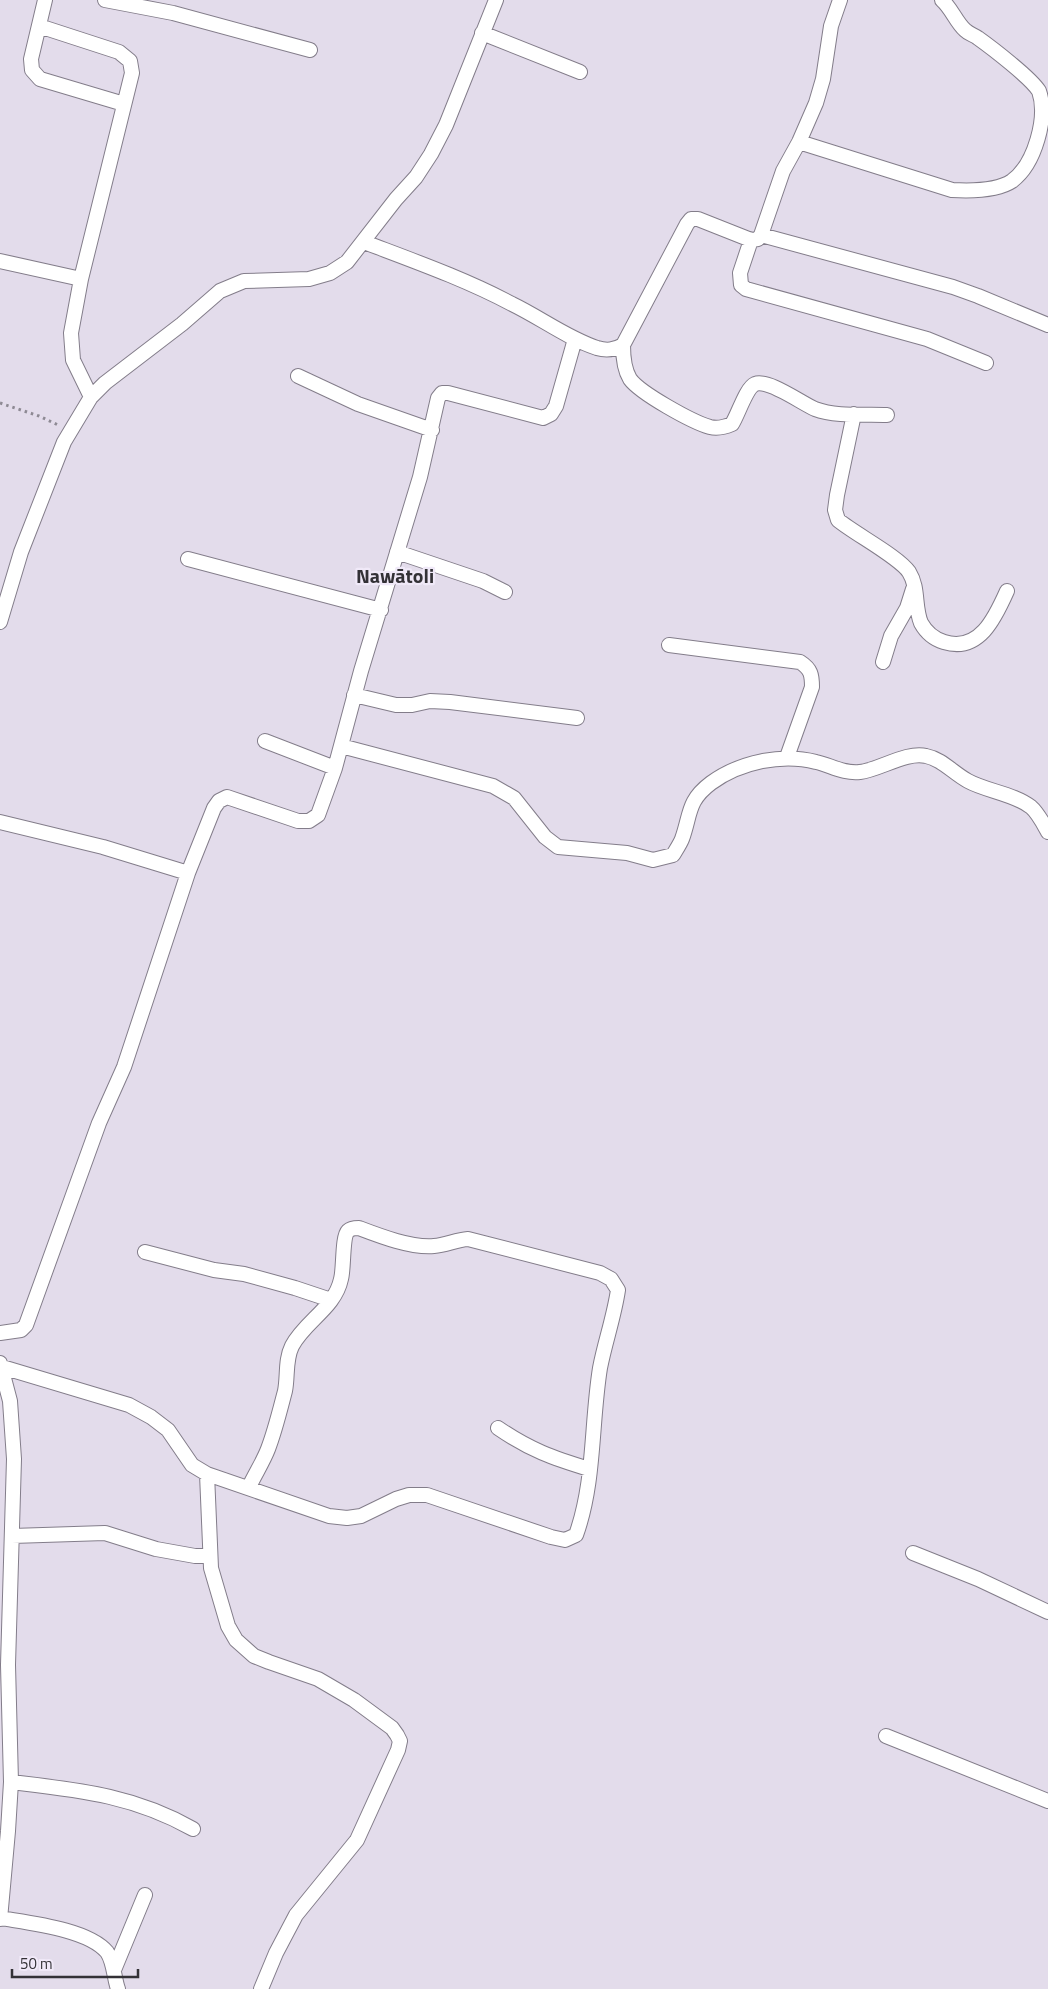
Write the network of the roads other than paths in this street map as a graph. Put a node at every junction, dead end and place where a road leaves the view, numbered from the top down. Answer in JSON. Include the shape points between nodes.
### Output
{"nodes":[{"id":1,"x":44,"y":0,"type":"edge"},
{"id":2,"x":105,"y":0,"type":"edge"},
{"id":3,"x":496,"y":0,"type":"edge"},
{"id":4,"x":840,"y":0,"type":"edge"},
{"id":5,"x":942,"y":0,"type":"edge"},
{"id":6,"x":39,"y":26,"type":"junction"},
{"id":7,"x":482,"y":33,"type":"junction"},
{"id":8,"x":310,"y":50,"type":"dead end"},
{"id":9,"x":580,"y":72,"type":"dead end"},
{"id":10,"x":124,"y":104,"type":"junction"},
{"id":11,"x":799,"y":142,"type":"junction"},
{"id":12,"x":756,"y":237,"type":"junction"},
{"id":13,"x":364,"y":242,"type":"junction"},
{"id":14,"x":0,"y":261,"type":"edge"},
{"id":15,"x":81,"y":278,"type":"junction"},
{"id":16,"x":1048,"y":326,"type":"edge"},
{"id":17,"x":575,"y":339,"type":"junction"},
{"id":18,"x":623,"y":345,"type":"junction"},
{"id":19,"x":986,"y":363,"type":"dead end"},
{"id":20,"x":298,"y":376,"type":"dead end"},
{"id":21,"x":91,"y":398,"type":"junction"},
{"id":22,"x":854,"y":414,"type":"junction"},
{"id":23,"x":887,"y":415,"type":"dead end"},
{"id":24,"x":432,"y":430,"type":"junction"},
{"id":25,"x":397,"y":552,"type":"junction"},
{"id":26,"x":188,"y":558,"type":"dead end"},
{"id":27,"x":915,"y":583,"type":"junction"},
{"id":28,"x":505,"y":592,"type":"dead end"},
{"id":29,"x":1007,"y":592,"type":"dead end"},
{"id":30,"x":381,"y":610,"type":"junction"},
{"id":31,"x":0,"y":622,"type":"edge"},
{"id":32,"x":668,"y":645,"type":"dead end"},
{"id":33,"x":883,"y":662,"type":"dead end"},
{"id":34,"x":354,"y":695,"type":"junction"},
{"id":35,"x":577,"y":718,"type":"dead end"},
{"id":36,"x":265,"y":741,"type":"dead end"},
{"id":37,"x":341,"y":746,"type":"junction"},
{"id":38,"x":787,"y":757,"type":"junction"},
{"id":39,"x":335,"y":768,"type":"junction"},
{"id":40,"x":0,"y":822,"type":"edge"},
{"id":41,"x":1048,"y":832,"type":"edge"},
{"id":42,"x":188,"y":873,"type":"junction"},
{"id":43,"x":145,"y":1252,"type":"dead end"},
{"id":44,"x":331,"y":1300,"type":"junction"},
{"id":45,"x":0,"y":1334,"type":"edge"},
{"id":46,"x":1,"y":1365,"type":"edge"},
{"id":47,"x":498,"y":1428,"type":"dead end"},
{"id":48,"x":7,"y":1450,"type":"edge"},
{"id":49,"x":589,"y":1469,"type":"junction"},
{"id":50,"x":207,"y":1474,"type":"junction"},
{"id":51,"x":248,"y":1487,"type":"junction"},
{"id":52,"x":12,"y":1536,"type":"junction"},
{"id":53,"x":913,"y":1553,"type":"dead end"},
{"id":54,"x":210,"y":1556,"type":"junction"},
{"id":55,"x":6,"y":1558,"type":"edge"},
{"id":56,"x":1048,"y":1612,"type":"edge"},
{"id":57,"x":886,"y":1736,"type":"dead end"},
{"id":58,"x":5,"y":1762,"type":"edge"},
{"id":59,"x":11,"y":1782,"type":"junction"},
{"id":60,"x":1048,"y":1800,"type":"edge"},
{"id":61,"x":193,"y":1829,"type":"dead end"},
{"id":62,"x":145,"y":1895,"type":"dead end"},
{"id":63,"x":0,"y":1918,"type":"edge"},
{"id":64,"x":114,"y":1970,"type":"junction"},
{"id":65,"x":117,"y":1988,"type":"edge"},
{"id":66,"x":261,"y":1989,"type":"edge"}],
"edges":[{"from":1,"to":6,"type":"street"},
{"from":2,"to":8,"type":"street","via":[[173,13]]},
{"from":3,"to":7,"type":"street"},
{"from":4,"to":11,"type":"street","via":[[831,26],[823,79]]},
{"from":5,"to":11,"type":"street","via":[[964,29],[1026,77],[1041,93],[1044,103],[1041,138],[1033,156],[1012,181],[991,188],[952,190]]},
{"from":6,"to":10,"type":"street","via":[[119,52],[130,61],[132,73]]},
{"from":6,"to":10,"type":"street","via":[[31,59],[32,70],[40,79]]},
{"from":7,"to":9,"type":"street"},
{"from":7,"to":13,"type":"street","via":[[446,125],[431,154]]},
{"from":10,"to":15,"type":"street"},
{"from":11,"to":12,"type":"street","via":[[783,171]]},
{"from":12,"to":16,"type":"street","via":[[936,282]]},
{"from":12,"to":18,"type":"street","via":[[692,219]]},
{"from":12,"to":19,"type":"street","via":[[740,273],[741,285],[746,289],[927,339]]},
{"from":13,"to":17,"type":"street","via":[[463,280]]},
{"from":13,"to":21,"type":"street","via":[[347,262],[330,273],[309,279],[244,281],[220,290],[182,324],[105,383]]},
{"from":14,"to":15,"type":"street"},
{"from":15,"to":21,"type":"street","via":[[71,333],[73,360]]},
{"from":17,"to":18,"type":"street","via":[[607,350]]},
{"from":17,"to":24,"type":"street","via":[[551,414],[542,418],[473,398],[442,393]]},
{"from":18,"to":22,"type":"street","via":[[623,361],[637,388],[710,427],[732,424],[749,389],[755,384],[767,385],[815,409]]},
{"from":20,"to":24,"type":"street","via":[[358,404]]},
{"from":21,"to":31,"type":"street","via":[[60,450],[21,552]]},
{"from":22,"to":23,"type":"street"},
{"from":22,"to":27,"type":"street","via":[[837,496],[835,510],[838,520],[899,562]]},
{"from":24,"to":25,"type":"street"},
{"from":25,"to":28,"type":"street","via":[[476,578]]},
{"from":25,"to":30,"type":"street"},
{"from":26,"to":30,"type":"street"},
{"from":27,"to":29,"type":"street","via":[[922,625],[933,638],[954,644],[968,643],[983,633],[996,617]]},
{"from":27,"to":33,"type":"street"},
{"from":30,"to":34,"type":"street"},
{"from":32,"to":38,"type":"street","via":[[800,662],[809,668],[812,687]]},
{"from":34,"to":35,"type":"street","via":[[396,705],[450,702]]},
{"from":34,"to":37,"type":"street"},
{"from":36,"to":39,"type":"street"},
{"from":37,"to":38,"type":"street","via":[[493,786],[514,798],[545,838],[558,847],[627,853],[653,860],[673,855],[682,840],[686,818],[696,798],[712,783],[735,771]]},
{"from":37,"to":39,"type":"street"},
{"from":38,"to":41,"type":"street","via":[[859,772],[910,756],[925,755],[943,763],[966,780],[1031,807]]},
{"from":39,"to":42,"type":"street","via":[[318,815],[309,821],[286,818],[236,799],[227,797],[219,801]]},
{"from":40,"to":42,"type":"street","via":[[103,847]]},
{"from":42,"to":45,"type":"street","via":[[124,1067],[99,1123],[26,1325],[21,1330]]},
{"from":43,"to":44,"type":"street","via":[[214,1270],[244,1274]]},
{"from":44,"to":49,"type":"street","via":[[341,1280],[347,1232],[359,1228],[420,1246],[468,1239],[600,1273],[611,1279],[618,1290],[600,1367]]},
{"from":44,"to":51,"type":"street","via":[[292,1346],[275,1426],[267,1451]]},
{"from":46,"to":48,"type":"street","via":[[10,1401]]},
{"from":46,"to":50,"type":"street","via":[[129,1405],[168,1430],[192,1464]]},
{"from":47,"to":49,"type":"street","via":[[542,1454]]},
{"from":48,"to":52,"type":"street","via":[[14,1498]]},
{"from":49,"to":51,"type":"street","via":[[580,1523],[576,1535],[566,1540],[427,1495],[408,1495],[361,1516],[347,1518],[330,1516]]},
{"from":50,"to":51,"type":"street"},
{"from":50,"to":54,"type":"street"},
{"from":52,"to":54,"type":"street","via":[[104,1533],[156,1549]]},
{"from":52,"to":55,"type":"street"},
{"from":53,"to":56,"type":"street"},
{"from":54,"to":66,"type":"street","via":[[214,1584],[228,1626],[240,1644],[254,1656],[318,1679],[354,1700],[392,1728],[400,1741],[357,1840],[296,1915]]},
{"from":55,"to":58,"type":"street","via":[[8,1665]]},
{"from":57,"to":60,"type":"street"},
{"from":58,"to":59,"type":"street"},
{"from":59,"to":61,"type":"street","via":[[120,1799],[151,1808]]},
{"from":59,"to":63,"type":"street"},
{"from":62,"to":64,"type":"street"},
{"from":63,"to":64,"type":"street","via":[[73,1932],[91,1939],[107,1952]]},
{"from":64,"to":65,"type":"street"}]}
